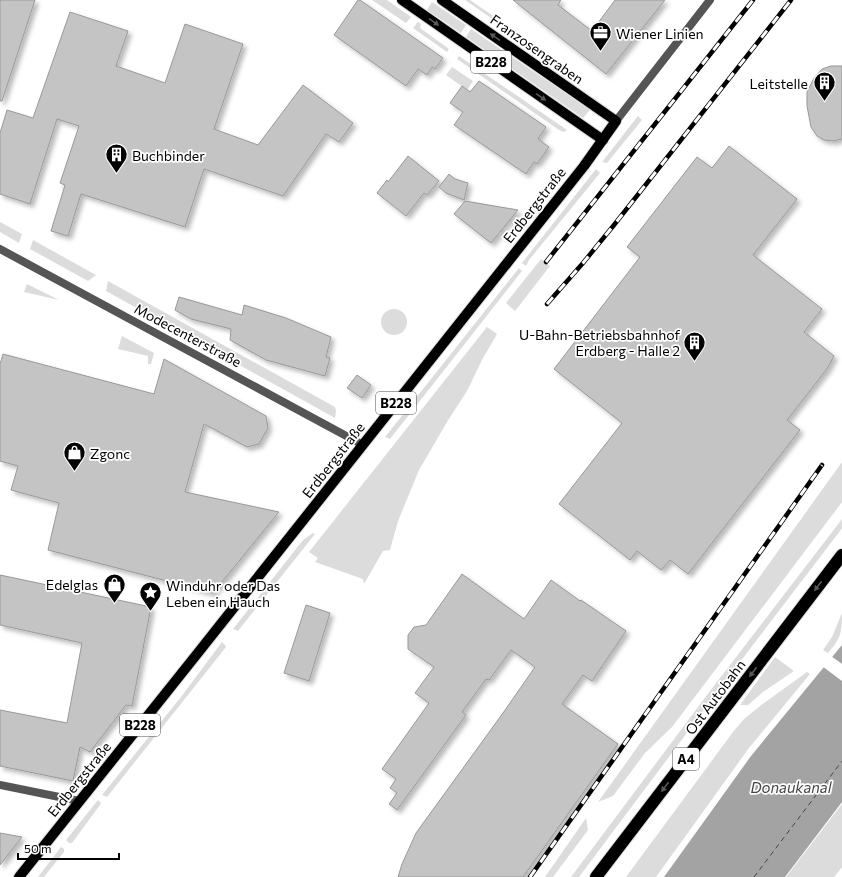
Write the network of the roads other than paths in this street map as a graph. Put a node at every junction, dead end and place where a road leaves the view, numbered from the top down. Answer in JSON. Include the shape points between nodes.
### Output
{"nodes":[{"id":1,"x":402,"y":0,"type":"edge"},
{"id":2,"x":442,"y":0,"type":"edge"},
{"id":3,"x":710,"y":0,"type":"edge"},
{"id":4,"x":616,"y":122,"type":"junction"},
{"id":5,"x":603,"y":140,"type":"junction"},
{"id":6,"x":0,"y":249,"type":"edge"},
{"id":7,"x":363,"y":445,"type":"junction"},
{"id":8,"x":842,"y":555,"type":"edge"},
{"id":9,"x":0,"y":785,"type":"edge"},
{"id":10,"x":79,"y":801,"type":"junction"},
{"id":11,"x":19,"y":877,"type":"edge"},
{"id":12,"x":596,"y":877,"type":"edge"}],
"edges":[{"from":1,"to":5,"type":"main road","number":"B228","one_way":true},
{"from":4,"to":2,"type":"main road","name":"Franzosengraben","number":"B228","one_way":true},
{"from":3,"to":4,"type":"street","name":"Erdbergstraße"},
{"from":4,"to":5,"type":"main road","name":"Erdbergstraße","number":"B228"},
{"from":5,"to":7,"type":"main road","name":"Erdbergstraße","number":"B228"},
{"from":6,"to":7,"type":"street","name":"Modecenterstraße"},
{"from":7,"to":10,"type":"main road","name":"Erdbergstraße","number":"B228"},
{"from":8,"to":12,"type":"highway","name":"Ost Autobahn","number":"A4","one_way":true},
{"from":9,"to":10,"type":"street"},
{"from":10,"to":11,"type":"main road","name":"Erdbergstraße","number":"B228"}]}
